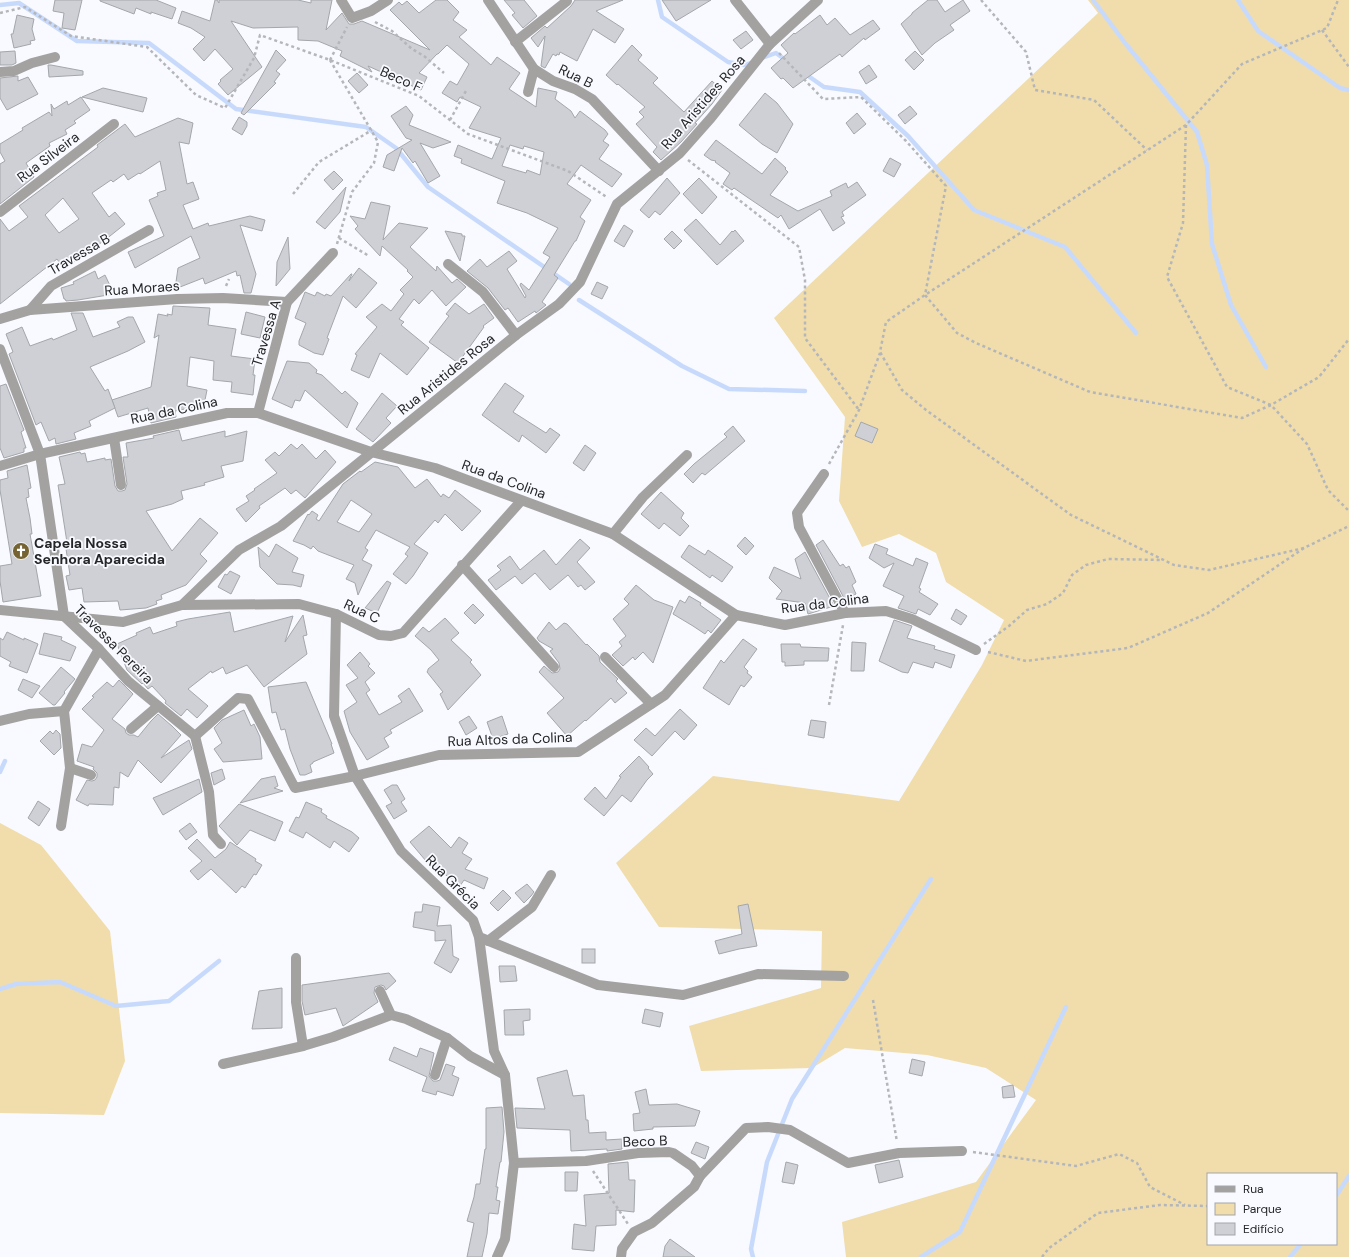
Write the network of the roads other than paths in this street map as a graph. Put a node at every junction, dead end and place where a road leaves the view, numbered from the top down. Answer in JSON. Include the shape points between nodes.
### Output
{"nodes":[{"id":1,"x":341,"y":0,"type":"edge"},
{"id":2,"x":388,"y":0,"type":"edge"},
{"id":3,"x":488,"y":0,"type":"edge"},
{"id":4,"x":566,"y":0,"type":"edge"},
{"id":5,"x":735,"y":0,"type":"edge"},
{"id":6,"x":818,"y":0,"type":"edge"},
{"id":7,"x":515,"y":42,"type":"junction"},
{"id":8,"x":770,"y":44,"type":"junction"},
{"id":9,"x":54,"y":57,"type":"dead end"},
{"id":10,"x":534,"y":69,"type":"junction"},
{"id":11,"x":0,"y":72,"type":"edge"},
{"id":12,"x":528,"y":92,"type":"dead end"},
{"id":13,"x":114,"y":124,"type":"dead end"},
{"id":14,"x":659,"y":171,"type":"junction"},
{"id":15,"x":0,"y":212,"type":"edge"},
{"id":16,"x":149,"y":230,"type":"dead end"},
{"id":17,"x":334,"y":253,"type":"road end"},
{"id":18,"x":448,"y":264,"type":"dead end"},
{"id":19,"x":287,"y":302,"type":"junction"},
{"id":20,"x":30,"y":310,"type":"junction"},
{"id":21,"x":0,"y":320,"type":"edge"},
{"id":22,"x":516,"y":335,"type":"junction"},
{"id":23,"x":0,"y":349,"type":"edge"},
{"id":24,"x":258,"y":413,"type":"junction"},
{"id":25,"x":114,"y":438,"type":"junction"},
{"id":26,"x":371,"y":452,"type":"junction"},
{"id":27,"x":40,"y":454,"type":"junction"},
{"id":28,"x":687,"y":455,"type":"dead end"},
{"id":29,"x":0,"y":466,"type":"edge"},
{"id":30,"x":824,"y":474,"type":"road end"},
{"id":31,"x":121,"y":485,"type":"dead end"},
{"id":32,"x":521,"y":500,"type":"junction"},
{"id":33,"x":613,"y":534,"type":"junction"},
{"id":34,"x":462,"y":565,"type":"junction"},
{"id":35,"x":182,"y":605,"type":"junction"},
{"id":36,"x":0,"y":610,"type":"edge"},
{"id":37,"x":846,"y":613,"type":"junction"},
{"id":38,"x":336,"y":614,"type":"junction"},
{"id":39,"x":736,"y":615,"type":"junction"},
{"id":40,"x":64,"y":616,"type":"junction"},
{"id":41,"x":99,"y":649,"type":"junction"},
{"id":42,"x":976,"y":650,"type":"road end"},
{"id":43,"x":605,"y":657,"type":"dead end"},
{"id":44,"x":554,"y":667,"type":"dead end"},
{"id":45,"x":651,"y":704,"type":"junction"},
{"id":46,"x":158,"y":706,"type":"junction"},
{"id":47,"x":64,"y":711,"type":"junction"},
{"id":48,"x":0,"y":721,"type":"edge"},
{"id":49,"x":130,"y":729,"type":"dead end"},
{"id":50,"x":195,"y":736,"type":"junction"},
{"id":51,"x":70,"y":768,"type":"junction"},
{"id":52,"x":91,"y":775,"type":"dead end"},
{"id":53,"x":355,"y":776,"type":"junction"},
{"id":54,"x":61,"y":826,"type":"dead end"},
{"id":55,"x":221,"y":844,"type":"dead end"},
{"id":56,"x":551,"y":875,"type":"dead end"},
{"id":57,"x":484,"y":939,"type":"junction"},
{"id":58,"x":296,"y":958,"type":"dead end"},
{"id":59,"x":844,"y":976,"type":"dead end"},
{"id":60,"x":380,"y":991,"type":"dead end"},
{"id":61,"x":391,"y":1015,"type":"junction"},
{"id":62,"x":447,"y":1038,"type":"junction"},
{"id":63,"x":303,"y":1046,"type":"junction"},
{"id":64,"x":222,"y":1064,"type":"dead end"},
{"id":65,"x":434,"y":1075,"type":"dead end"},
{"id":66,"x":505,"y":1075,"type":"junction"},
{"id":67,"x":962,"y":1151,"type":"road end"},
{"id":68,"x":514,"y":1164,"type":"junction"},
{"id":69,"x":700,"y":1176,"type":"junction"},
{"id":70,"x":497,"y":1257,"type":"edge"},
{"id":71,"x":621,"y":1257,"type":"edge"}],
"edges":[{"from":1,"to":2,"type":"street","via":[[352,18],[372,11]]},
{"from":3,"to":7,"type":"street","name":"Rua B"},
{"from":4,"to":7,"type":"street"},
{"from":5,"to":8,"type":"street"},
{"from":6,"to":8,"type":"street","name":"Rua Aristides Rosa"},
{"from":7,"to":10,"type":"street","name":"Rua B"},
{"from":8,"to":14,"type":"street","name":"Rua Aristides Rosa","via":[[711,118],[680,153]]},
{"from":9,"to":11,"type":"street","via":[[14,71]]},
{"from":10,"to":12,"type":"street"},
{"from":10,"to":14,"type":"street","name":"Rua B","via":[[592,99]]},
{"from":13,"to":15,"type":"street","name":"Rua Silveira"},
{"from":14,"to":22,"type":"street","name":"Rua Aristides Rosa","via":[[617,204],[580,282],[559,304]]},
{"from":16,"to":20,"type":"street","name":"Travessa B","via":[[51,286]]},
{"from":17,"to":19,"type":"street","name":"Travessa A"},
{"from":18,"to":22,"type":"street","via":[[483,292]]},
{"from":19,"to":20,"type":"street","name":"Rua Moraes","via":[[223,298],[177,299]]},
{"from":19,"to":24,"type":"street","name":"Travessa A"},
{"from":20,"to":21,"type":"street","name":"Rua Moraes"},
{"from":22,"to":26,"type":"street","name":"Rua Aristides Rosa"},
{"from":23,"to":27,"type":"street","name":"Travessa Pereira"},
{"from":24,"to":25,"type":"street","name":"Rua da Colina","via":[[227,413]]},
{"from":24,"to":26,"type":"street","name":"Rua da Colina"},
{"from":25,"to":27,"type":"street","name":"Rua da Colina"},
{"from":25,"to":31,"type":"street"},
{"from":26,"to":32,"type":"street","name":"Rua da Colina","via":[[435,468]]},
{"from":26,"to":35,"type":"street","name":"Rua Aristides Rosa","via":[[281,526],[239,550]]},
{"from":27,"to":29,"type":"street","name":"Rua da Colina"},
{"from":27,"to":40,"type":"street","name":"Travessa Pereira"},
{"from":28,"to":33,"type":"street","via":[[643,497]]},
{"from":30,"to":37,"type":"street","via":[[797,514],[799,527]]},
{"from":32,"to":33,"type":"street","name":"Rua da Colina"},
{"from":32,"to":34,"type":"street","name":"Rua C"},
{"from":33,"to":39,"type":"street","name":"Rua da Colina"},
{"from":34,"to":38,"type":"street","name":"Rua C","via":[[403,633],[391,636],[378,635]]},
{"from":34,"to":44,"type":"street"},
{"from":35,"to":38,"type":"street","name":"Rua C","via":[[299,604]]},
{"from":35,"to":40,"type":"street","name":"Rua Aristides Rosa","via":[[123,622]]},
{"from":36,"to":40,"type":"street","name":"Rua Aristides Rosa"},
{"from":37,"to":39,"type":"street","name":"Rua da Colina","via":[[785,625]]},
{"from":37,"to":42,"type":"street","name":"Rua da Colina","via":[[886,611],[912,619]]},
{"from":38,"to":53,"type":"street","name":"Rua Grécia","via":[[334,716]]},
{"from":39,"to":45,"type":"street","name":"Rua Altos da Colina","via":[[665,695]]},
{"from":40,"to":41,"type":"street","name":"Travessa Pereira"},
{"from":41,"to":46,"type":"street","name":"Travessa Pereira","via":[[128,681]]},
{"from":41,"to":47,"type":"street"},
{"from":43,"to":45,"type":"street"},
{"from":45,"to":53,"type":"street","name":"Rua Altos da Colina","via":[[578,752],[439,755]]},
{"from":46,"to":49,"type":"street"},
{"from":46,"to":50,"type":"street","name":"Travessa Pereira"},
{"from":47,"to":48,"type":"street","via":[[29,714]]},
{"from":47,"to":51,"type":"street"},
{"from":50,"to":53,"type":"street","name":"Rua Altos da Colina","via":[[238,698],[248,699],[295,788]]},
{"from":50,"to":55,"type":"street","via":[[209,792],[213,835]]},
{"from":51,"to":52,"type":"street"},
{"from":51,"to":54,"type":"street"},
{"from":53,"to":57,"type":"street","name":"Rua Grécia","via":[[401,851],[473,920]]},
{"from":56,"to":57,"type":"street","via":[[532,907]]},
{"from":57,"to":59,"type":"street","via":[[598,985],[683,995],[758,974]]},
{"from":57,"to":66,"type":"street","name":"Rua Grécia","via":[[494,1052]]},
{"from":58,"to":63,"type":"street","via":[[296,1002]]},
{"from":60,"to":61,"type":"street"},
{"from":61,"to":62,"type":"street"},
{"from":61,"to":63,"type":"street"},
{"from":62,"to":65,"type":"street"},
{"from":62,"to":66,"type":"street","via":[[470,1056]]},
{"from":63,"to":64,"type":"street"},
{"from":66,"to":68,"type":"street","name":"Rua Grécia"},
{"from":67,"to":69,"type":"street","via":[[899,1153],[848,1163],[790,1130],[746,1128]]},
{"from":68,"to":69,"type":"street","name":"Beco B","via":[[671,1152],[692,1166]]},
{"from":68,"to":70,"type":"street","name":"Rua Grécia","via":[[505,1239]]},
{"from":69,"to":71,"type":"street","via":[[694,1187],[652,1223],[634,1232],[622,1249]]}]}
